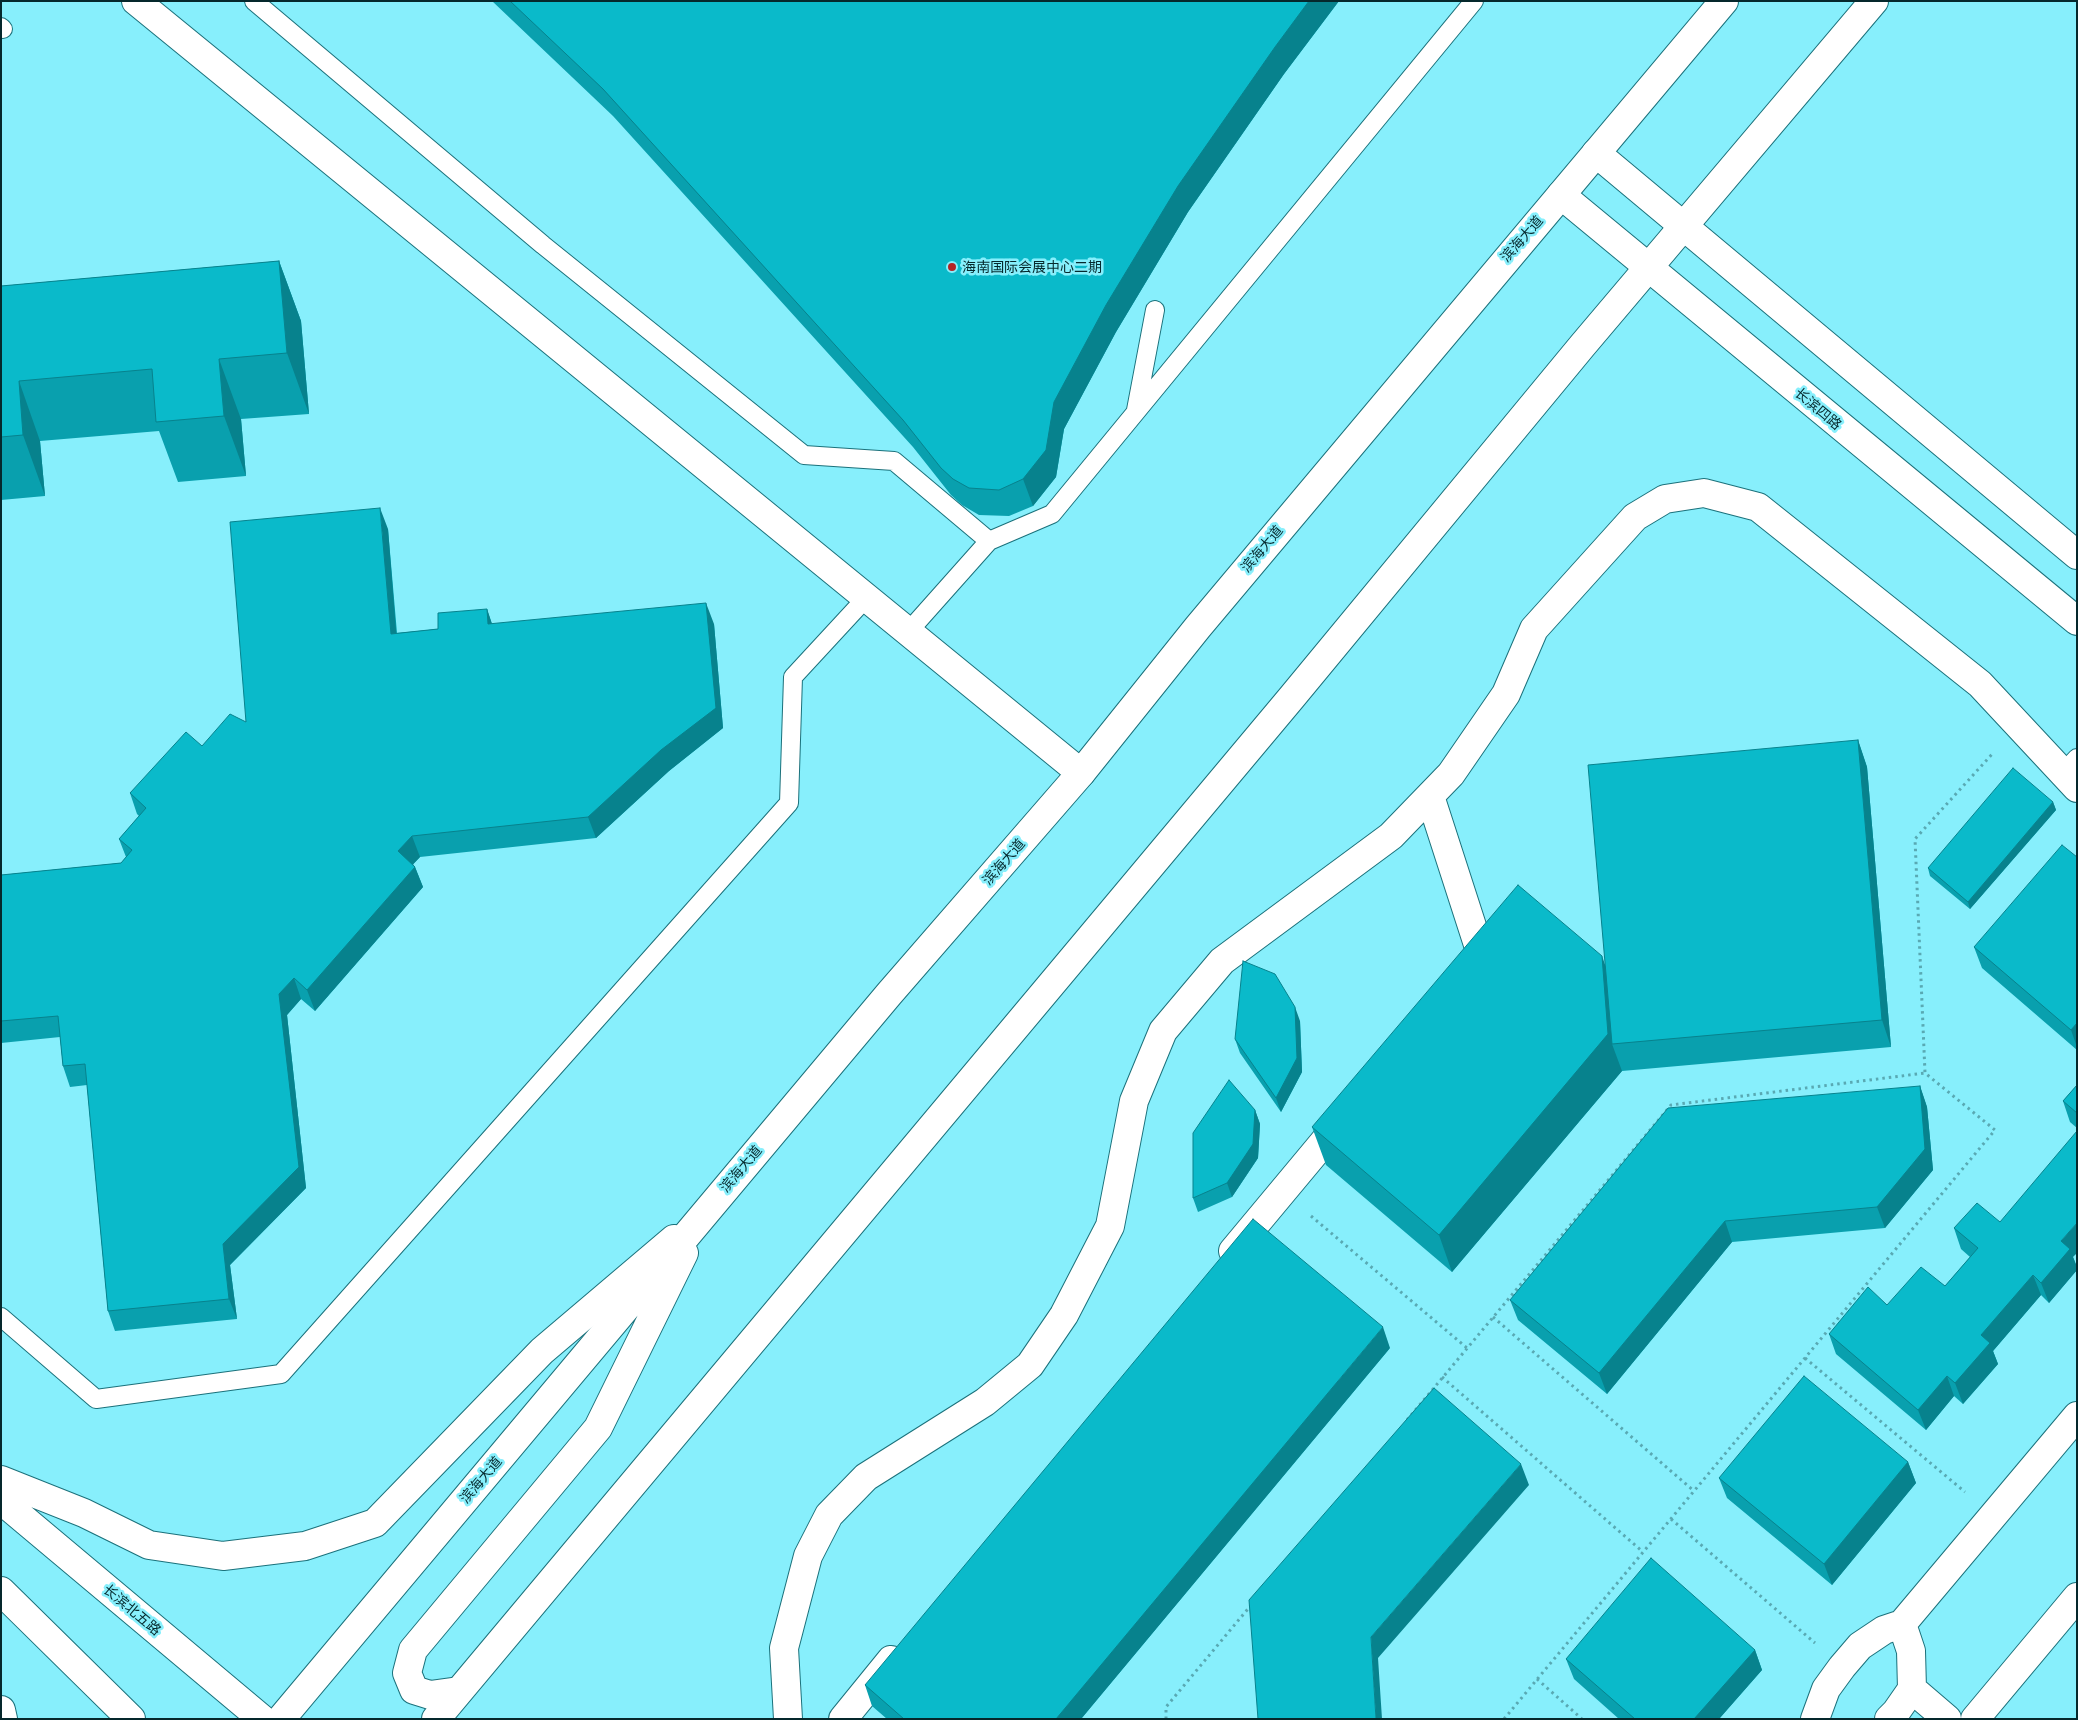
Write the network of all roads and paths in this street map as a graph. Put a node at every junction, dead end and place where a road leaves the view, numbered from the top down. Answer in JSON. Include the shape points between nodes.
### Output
{"nodes":[{"id":1,"x":136,"y":1,"type":"edge"},
{"id":2,"x":254,"y":1,"type":"edge"},
{"id":3,"x":1474,"y":1,"type":"edge"},
{"id":4,"x":1724,"y":1,"type":"edge"},
{"id":5,"x":1874,"y":1,"type":"edge"},
{"id":6,"x":1596,"y":153,"type":"junction"},
{"id":7,"x":1561,"y":195,"type":"junction"},
{"id":8,"x":1684,"y":225,"type":"junction"},
{"id":9,"x":1648,"y":267,"type":"junction"},
{"id":10,"x":1155,"y":310,"type":"dead end"},
{"id":11,"x":1136,"y":413,"type":"junction"},
{"id":12,"x":989,"y":541,"type":"junction"},
{"id":13,"x":2077,"y":555,"type":"edge"},
{"id":14,"x":866,"y":598,"type":"junction"},
{"id":15,"x":2077,"y":621,"type":"edge"},
{"id":16,"x":908,"y":632,"type":"junction"},
{"id":17,"x":2018,"y":726,"type":"junction"},
{"id":18,"x":1081,"y":773,"type":"junction"},
{"id":19,"x":2072,"y":773,"type":"edge"},
{"id":20,"x":1430,"y":796,"type":"junction"},
{"id":21,"x":1455,"y":985,"type":"edge"},
{"id":22,"x":1925,"y":1073,"type":"junction"},
{"id":23,"x":1359,"y":1100,"type":"edge"},
{"id":24,"x":1282,"y":1191,"type":"junction"},
{"id":25,"x":704,"y":1214,"type":"junction"},
{"id":26,"x":1219,"y":1267,"type":"edge"},
{"id":27,"x":1,"y":1317,"type":"edge"},
{"id":28,"x":1493,"y":1317,"type":"junction"},
{"id":29,"x":1467,"y":1348,"type":"junction"},
{"id":30,"x":1805,"y":1358,"type":"junction"},
{"id":31,"x":1442,"y":1377,"type":"junction"},
{"id":32,"x":2077,"y":1416,"type":"edge"},
{"id":33,"x":1404,"y":1423,"type":"edge"},
{"id":34,"x":1,"y":1480,"type":"edge"},
{"id":35,"x":1694,"y":1492,"type":"junction"},
{"id":36,"x":1,"y":1500,"type":"edge"},
{"id":37,"x":1993,"y":1516,"type":"junction"},
{"id":38,"x":1671,"y":1519,"type":"junction"},
{"id":39,"x":1643,"y":1552,"type":"junction"},
{"id":40,"x":1,"y":1590,"type":"edge"},
{"id":41,"x":2077,"y":1597,"type":"edge"},
{"id":42,"x":1256,"y":1599,"type":"edge"},
{"id":43,"x":1902,"y":1624,"type":"junction"},
{"id":44,"x":907,"y":1640,"type":"edge"},
{"id":45,"x":1842,"y":1667,"type":"junction"},
{"id":46,"x":1537,"y":1679,"type":"junction"},
{"id":47,"x":1912,"y":1689,"type":"junction"},
{"id":48,"x":459,"y":1691,"type":"junction"},
{"id":49,"x":1,"y":1710,"type":"edge"},
{"id":50,"x":4,"y":1719,"type":"edge"},
{"id":51,"x":131,"y":1719,"type":"edge"},
{"id":52,"x":262,"y":1719,"type":"edge"},
{"id":53,"x":281,"y":1719,"type":"edge"},
{"id":54,"x":436,"y":1719,"type":"edge"},
{"id":55,"x":788,"y":1719,"type":"edge"},
{"id":56,"x":843,"y":1719,"type":"edge"},
{"id":57,"x":1166,"y":1719,"type":"edge"},
{"id":58,"x":1504,"y":1719,"type":"edge"},
{"id":59,"x":1582,"y":1719,"type":"edge"},
{"id":60,"x":1815,"y":1719,"type":"edge"},
{"id":61,"x":1889,"y":1719,"type":"edge"},
{"id":62,"x":1947,"y":1719,"type":"edge"},
{"id":63,"x":1975,"y":1719,"type":"edge"}],
"edges":[{"from":1,"to":14,"type":"main road"},
{"from":2,"to":12,"type":"lane","via":[[543,245],[804,455],[894,461]]},
{"from":3,"to":11,"type":"lane"},
{"from":4,"to":6,"type":"main road","name":"滨海大道"},
{"from":5,"to":8,"type":"main road"},
{"from":6,"to":7,"type":"main road","name":"滨海大道"},
{"from":6,"to":8,"type":"main road"},
{"from":7,"to":9,"type":"main road","name":"长滨四路"},
{"from":7,"to":18,"type":"main road","name":"滨海大道","via":[[1198,626]]},
{"from":8,"to":9,"type":"main road"},
{"from":8,"to":13,"type":"main road"},
{"from":9,"to":15,"type":"main road","name":"长滨四路"},
{"from":9,"to":48,"type":"main road"},
{"from":10,"to":11,"type":"lane"},
{"from":11,"to":12,"type":"lane","via":[[1052,514]]},
{"from":12,"to":16,"type":"lane"},
{"from":14,"to":16,"type":"main road"},
{"from":14,"to":27,"type":"lane","via":[[793,677],[789,803],[281,1374],[96,1399]]},
{"from":16,"to":18,"type":"main road"},
{"from":17,"to":19,"type":"main road"},
{"from":17,"to":20,"type":"main road","via":[[1980,684],[1758,507],[1704,493],[1665,499],[1635,517],[1534,629],[1506,694],[1452,774]]},
{"from":17,"to":22,"type":"path","via":[[1914,839]]},
{"from":18,"to":25,"type":"main road","name":"滨海大道"},
{"from":20,"to":21,"type":"main road","via":[[1481,954]]},
{"from":20,"to":55,"type":"main road","via":[[1391,836],[1222,962],[1163,1031],[1134,1101],[1110,1226],[1064,1314],[1030,1365],[985,1402],[866,1477],[830,1515],[808,1556],[784,1648]]},
{"from":22,"to":28,"type":"path","via":[[1671,1105]]},
{"from":22,"to":30,"type":"path","via":[[1995,1130]]},
{"from":23,"to":24,"type":"main road"},
{"from":24,"to":26,"type":"main road"},
{"from":24,"to":29,"type":"path"},
{"from":25,"to":34,"type":"main road","via":[[542,1351],[375,1523],[305,1546],[222,1556],[148,1545],[84,1513]]},
{"from":25,"to":48,"type":"main road","via":[[598,1428],[413,1650],[407,1673],[414,1690],[430,1695]]},
{"from":25,"to":53,"type":"main road","name":"滨海大道"},
{"from":28,"to":29,"type":"path"},
{"from":28,"to":35,"type":"path"},
{"from":29,"to":31,"type":"path"},
{"from":30,"to":35,"type":"path"},
{"from":30,"to":37,"type":"path"},
{"from":31,"to":33,"type":"path"},
{"from":31,"to":39,"type":"path"},
{"from":32,"to":37,"type":"main road"},
{"from":35,"to":38,"type":"path"},
{"from":36,"to":52,"type":"main road","name":"长滨北五路"},
{"from":37,"to":43,"type":"main road"},
{"from":38,"to":39,"type":"path"},
{"from":38,"to":45,"type":"path"},
{"from":39,"to":46,"type":"path"},
{"from":40,"to":51,"type":"main road"},
{"from":41,"to":63,"type":"main road"},
{"from":42,"to":57,"type":"path","via":[[1166,1707]]},
{"from":43,"to":45,"type":"main road","via":[[1884,1630],[1860,1646]]},
{"from":43,"to":47,"type":"main road","via":[[1911,1651]]},
{"from":44,"to":56,"type":"main road"},
{"from":45,"to":60,"type":"main road","via":[[1826,1688]]},
{"from":46,"to":58,"type":"path"},
{"from":46,"to":59,"type":"path"},
{"from":47,"to":61,"type":"main road"},
{"from":47,"to":62,"type":"main road"},
{"from":48,"to":54,"type":"main road"},
{"from":49,"to":50,"type":"main road"}]}
